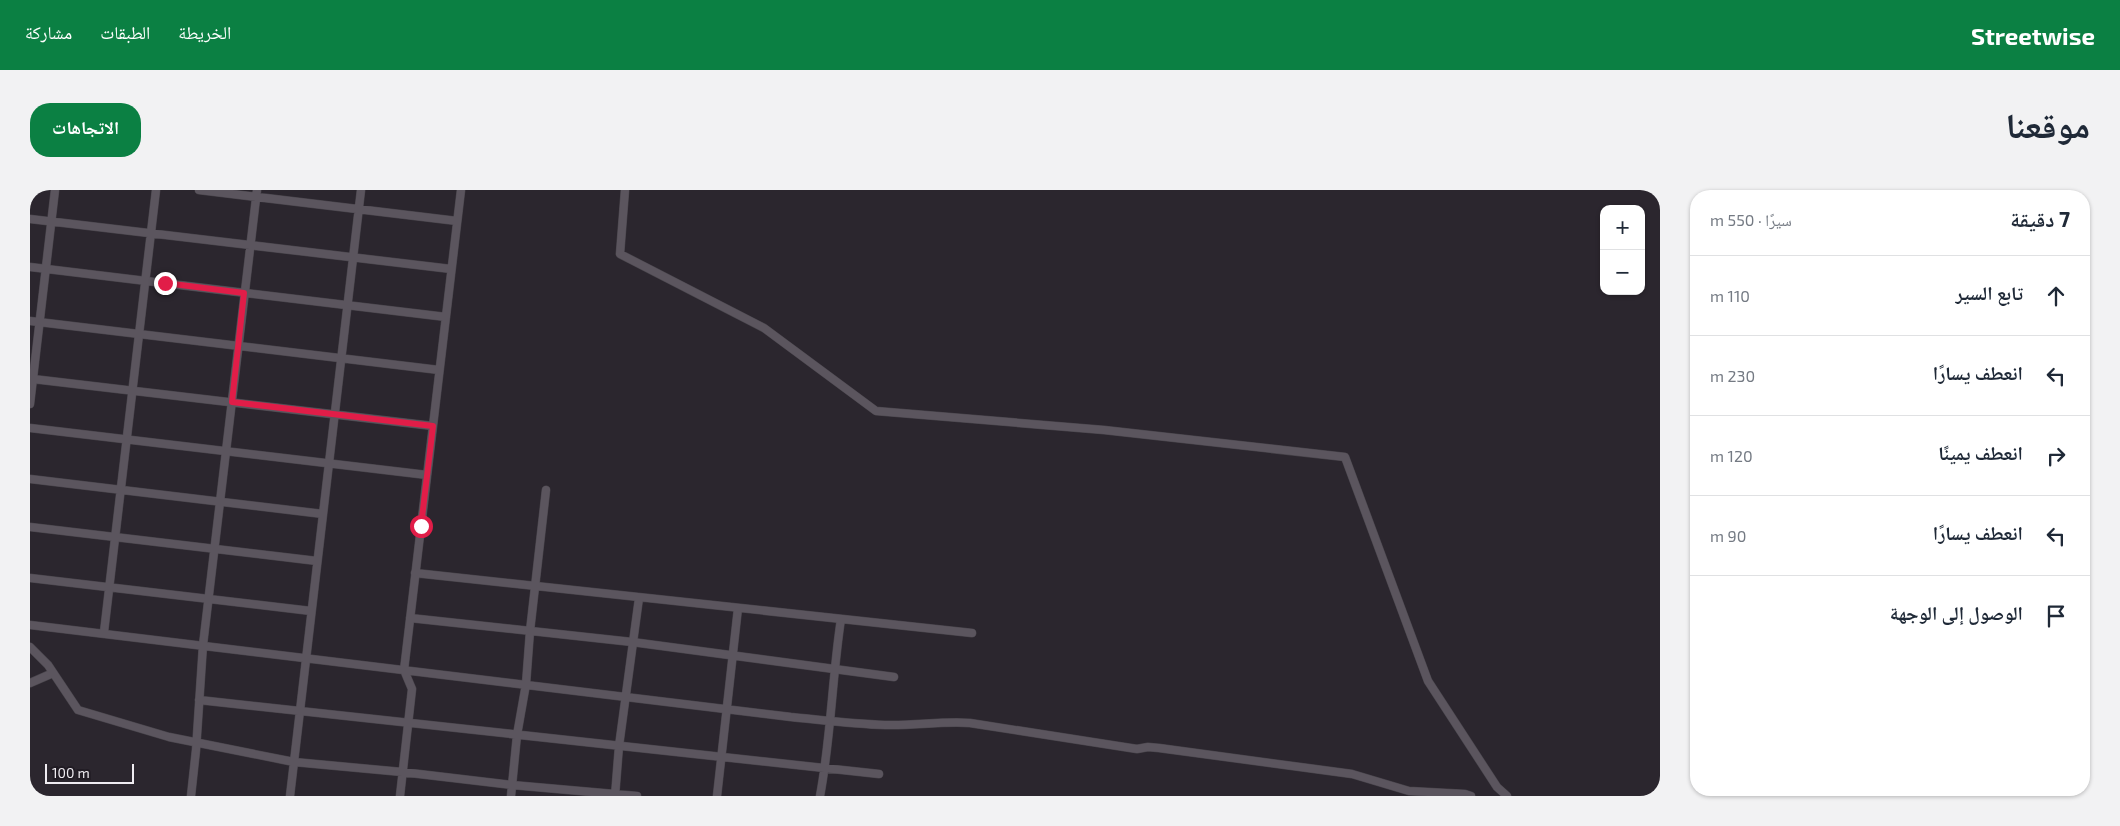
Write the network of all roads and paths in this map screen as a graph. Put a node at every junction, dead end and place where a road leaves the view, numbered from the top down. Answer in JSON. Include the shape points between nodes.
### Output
{"nodes":[{"id":1,"x":55,"y":190,"type":"edge"},
{"id":2,"x":156,"y":190,"type":"edge"},
{"id":3,"x":199,"y":190,"type":"edge"},
{"id":4,"x":361,"y":190,"type":"edge"},
{"id":5,"x":460,"y":190,"type":"edge"},
{"id":6,"x":625,"y":190,"type":"edge"},
{"id":7,"x":256,"y":193,"type":"edge"},
{"id":8,"x":359,"y":209,"type":"junction"},
{"id":9,"x":30,"y":219,"type":"edge"},
{"id":10,"x":51,"y":221,"type":"junction"},
{"id":11,"x":457,"y":221,"type":"junction"},
{"id":12,"x":151,"y":233,"type":"junction"},
{"id":13,"x":250,"y":245,"type":"junction"},
{"id":14,"x":353,"y":257,"type":"junction"},
{"id":15,"x":30,"y":267,"type":"edge"},
{"id":16,"x":46,"y":269,"type":"junction"},
{"id":17,"x":451,"y":269,"type":"junction"},
{"id":18,"x":145,"y":281,"type":"junction"},
{"id":19,"x":244,"y":293,"type":"junction"},
{"id":20,"x":348,"y":305,"type":"junction"},
{"id":21,"x":446,"y":317,"type":"junction"},
{"id":22,"x":30,"y":321,"type":"edge"},
{"id":23,"x":40,"y":323,"type":"junction"},
{"id":24,"x":139,"y":334,"type":"junction"},
{"id":25,"x":238,"y":346,"type":"junction"},
{"id":26,"x":341,"y":358,"type":"junction"},
{"id":27,"x":439,"y":370,"type":"junction"},
{"id":28,"x":33,"y":379,"type":"junction"},
{"id":29,"x":132,"y":390,"type":"junction"},
{"id":30,"x":232,"y":402,"type":"junction"},
{"id":31,"x":30,"y":404,"type":"edge"},
{"id":32,"x":335,"y":414,"type":"junction"},
{"id":33,"x":433,"y":426,"type":"junction"},
{"id":34,"x":30,"y":428,"type":"edge"},
{"id":35,"x":126,"y":439,"type":"junction"},
{"id":36,"x":226,"y":451,"type":"junction"},
{"id":37,"x":329,"y":463,"type":"junction"},
{"id":38,"x":427,"y":474,"type":"junction"},
{"id":39,"x":30,"y":479,"type":"edge"},
{"id":40,"x":120,"y":490,"type":"junction"},
{"id":41,"x":546,"y":490,"type":"dead end"},
{"id":42,"x":220,"y":502,"type":"junction"},
{"id":43,"x":323,"y":514,"type":"junction"},
{"id":44,"x":30,"y":527,"type":"edge"},
{"id":45,"x":115,"y":537,"type":"junction"},
{"id":46,"x":214,"y":549,"type":"junction"},
{"id":47,"x":317,"y":561,"type":"junction"},
{"id":48,"x":415,"y":573,"type":"junction"},
{"id":49,"x":30,"y":578,"type":"edge"},
{"id":50,"x":109,"y":587,"type":"junction"},
{"id":51,"x":535,"y":587,"type":"junction"},
{"id":52,"x":639,"y":598,"type":"junction"},
{"id":53,"x":208,"y":599,"type":"junction"},
{"id":54,"x":738,"y":608,"type":"junction"},
{"id":55,"x":311,"y":611,"type":"junction"},
{"id":56,"x":410,"y":618,"type":"junction"},
{"id":57,"x":841,"y":619,"type":"junction"},
{"id":58,"x":30,"y":625,"type":"edge"},
{"id":59,"x":530,"y":631,"type":"junction"},
{"id":60,"x":104,"y":632,"type":"junction"},
{"id":61,"x":972,"y":633,"type":"dead end"},
{"id":62,"x":632,"y":642,"type":"junction"},
{"id":63,"x":203,"y":644,"type":"junction"},
{"id":64,"x":30,"y":647,"type":"edge"},
{"id":65,"x":732,"y":656,"type":"junction"},
{"id":66,"x":306,"y":658,"type":"junction"},
{"id":67,"x":833,"y":669,"type":"junction"},
{"id":68,"x":404,"y":670,"type":"junction"},
{"id":69,"x":54,"y":673,"type":"junction"},
{"id":70,"x":894,"y":677,"type":"dead end"},
{"id":71,"x":30,"y":682,"type":"edge"},
{"id":72,"x":526,"y":684,"type":"junction"},
{"id":73,"x":626,"y":697,"type":"junction"},
{"id":74,"x":199,"y":700,"type":"junction"},
{"id":75,"x":726,"y":709,"type":"junction"},
{"id":76,"x":300,"y":712,"type":"junction"},
{"id":77,"x":828,"y":720,"type":"junction"},
{"id":78,"x":408,"y":724,"type":"junction"},
{"id":79,"x":517,"y":735,"type":"junction"},
{"id":80,"x":196,"y":742,"type":"junction"},
{"id":81,"x":619,"y":746,"type":"junction"},
{"id":82,"x":721,"y":757,"type":"junction"},
{"id":83,"x":294,"y":762,"type":"junction"},
{"id":84,"x":825,"y":769,"type":"junction"},
{"id":85,"x":402,"y":772,"type":"junction"},
{"id":86,"x":879,"y":774,"type":"dead end"},
{"id":87,"x":512,"y":785,"type":"junction"},
{"id":88,"x":615,"y":795,"type":"edge"},
{"id":89,"x":190,"y":796,"type":"edge"},
{"id":90,"x":290,"y":796,"type":"edge"},
{"id":91,"x":400,"y":796,"type":"edge"},
{"id":92,"x":511,"y":796,"type":"edge"},
{"id":93,"x":637,"y":796,"type":"edge"},
{"id":94,"x":717,"y":796,"type":"edge"},
{"id":95,"x":820,"y":796,"type":"edge"},
{"id":96,"x":1471,"y":796,"type":"edge"},
{"id":97,"x":1507,"y":796,"type":"edge"}],
"edges":[{"from":1,"to":10,"type":"street"},
{"from":2,"to":12,"type":"street"},
{"from":3,"to":7,"type":"street"},
{"from":4,"to":8,"type":"street"},
{"from":5,"to":11,"type":"street"},
{"from":6,"to":97,"type":"street","via":[[620,254],[764,328],[876,411],[1104,430],[1345,458],[1428,681],[1497,787]]},
{"from":7,"to":8,"type":"street"},
{"from":7,"to":13,"type":"street"},
{"from":8,"to":11,"type":"street"},
{"from":8,"to":14,"type":"street"},
{"from":9,"to":10,"type":"street"},
{"from":10,"to":12,"type":"street"},
{"from":10,"to":16,"type":"street"},
{"from":11,"to":17,"type":"street"},
{"from":12,"to":13,"type":"street"},
{"from":12,"to":18,"type":"street"},
{"from":13,"to":14,"type":"street"},
{"from":13,"to":19,"type":"street"},
{"from":14,"to":17,"type":"street"},
{"from":14,"to":20,"type":"street"},
{"from":15,"to":16,"type":"street"},
{"from":16,"to":18,"type":"street"},
{"from":16,"to":23,"type":"street"},
{"from":17,"to":21,"type":"street"},
{"from":18,"to":19,"type":"street"},
{"from":18,"to":24,"type":"street"},
{"from":19,"to":20,"type":"street"},
{"from":19,"to":25,"type":"street"},
{"from":20,"to":21,"type":"street"},
{"from":20,"to":26,"type":"street"},
{"from":21,"to":27,"type":"street"},
{"from":22,"to":23,"type":"street"},
{"from":23,"to":24,"type":"street"},
{"from":23,"to":28,"type":"street"},
{"from":24,"to":25,"type":"street"},
{"from":24,"to":29,"type":"street"},
{"from":25,"to":26,"type":"street"},
{"from":25,"to":30,"type":"street"},
{"from":26,"to":27,"type":"street"},
{"from":26,"to":32,"type":"street"},
{"from":27,"to":33,"type":"street"},
{"from":28,"to":29,"type":"street"},
{"from":28,"to":31,"type":"street"},
{"from":29,"to":30,"type":"street"},
{"from":29,"to":35,"type":"street"},
{"from":30,"to":32,"type":"street"},
{"from":30,"to":36,"type":"street"},
{"from":32,"to":33,"type":"street"},
{"from":32,"to":37,"type":"street"},
{"from":33,"to":38,"type":"street"},
{"from":34,"to":35,"type":"street"},
{"from":35,"to":36,"type":"street"},
{"from":35,"to":40,"type":"street"},
{"from":36,"to":37,"type":"street"},
{"from":36,"to":42,"type":"street"},
{"from":37,"to":38,"type":"street"},
{"from":37,"to":43,"type":"street"},
{"from":38,"to":48,"type":"street"},
{"from":39,"to":40,"type":"street"},
{"from":40,"to":42,"type":"street"},
{"from":40,"to":45,"type":"street"},
{"from":41,"to":51,"type":"street"},
{"from":42,"to":43,"type":"street"},
{"from":42,"to":46,"type":"street"},
{"from":43,"to":47,"type":"street"},
{"from":44,"to":45,"type":"street"},
{"from":45,"to":46,"type":"street"},
{"from":45,"to":50,"type":"street"},
{"from":46,"to":47,"type":"street"},
{"from":46,"to":53,"type":"street"},
{"from":47,"to":55,"type":"street"},
{"from":48,"to":51,"type":"street"},
{"from":48,"to":56,"type":"street"},
{"from":49,"to":50,"type":"street"},
{"from":50,"to":53,"type":"street"},
{"from":50,"to":60,"type":"street"},
{"from":51,"to":52,"type":"street"},
{"from":51,"to":59,"type":"street"},
{"from":52,"to":54,"type":"street"},
{"from":52,"to":62,"type":"street"},
{"from":53,"to":55,"type":"street"},
{"from":53,"to":63,"type":"street"},
{"from":54,"to":57,"type":"street"},
{"from":54,"to":65,"type":"street"},
{"from":55,"to":66,"type":"street"},
{"from":56,"to":59,"type":"street"},
{"from":56,"to":68,"type":"street"},
{"from":57,"to":61,"type":"street"},
{"from":57,"to":67,"type":"street"},
{"from":58,"to":60,"type":"street"},
{"from":59,"to":62,"type":"street"},
{"from":59,"to":72,"type":"street"},
{"from":60,"to":63,"type":"street"},
{"from":62,"to":65,"type":"street"},
{"from":62,"to":73,"type":"street"},
{"from":63,"to":66,"type":"street"},
{"from":63,"to":74,"type":"street"},
{"from":64,"to":69,"type":"street"},
{"from":65,"to":67,"type":"street"},
{"from":65,"to":75,"type":"street"},
{"from":66,"to":68,"type":"street"},
{"from":66,"to":76,"type":"street"},
{"from":67,"to":70,"type":"street"},
{"from":67,"to":77,"type":"street"},
{"from":68,"to":72,"type":"street"},
{"from":68,"to":78,"type":"street","via":[[412,689]]},
{"from":69,"to":71,"type":"street"},
{"from":69,"to":80,"type":"street","via":[[78,710]]},
{"from":72,"to":73,"type":"street"},
{"from":72,"to":79,"type":"street"},
{"from":73,"to":75,"type":"street"},
{"from":73,"to":81,"type":"street"},
{"from":74,"to":76,"type":"street"},
{"from":74,"to":80,"type":"street"},
{"from":75,"to":77,"type":"street"},
{"from":75,"to":82,"type":"street"},
{"from":76,"to":78,"type":"street"},
{"from":76,"to":83,"type":"street"},
{"from":77,"to":84,"type":"street"},
{"from":77,"to":96,"type":"street","via":[[884,726],[932,725],[944,721],[970,723],[1138,749],[1159,748],[1352,774],[1409,791]]},
{"from":78,"to":79,"type":"street"},
{"from":78,"to":85,"type":"street"},
{"from":79,"to":81,"type":"street"},
{"from":79,"to":87,"type":"street"},
{"from":80,"to":83,"type":"street"},
{"from":80,"to":89,"type":"street"},
{"from":81,"to":82,"type":"street"},
{"from":81,"to":88,"type":"street"},
{"from":82,"to":84,"type":"street"},
{"from":82,"to":94,"type":"street"},
{"from":83,"to":85,"type":"street"},
{"from":83,"to":90,"type":"street"},
{"from":84,"to":86,"type":"street"},
{"from":84,"to":95,"type":"street"},
{"from":85,"to":87,"type":"street"},
{"from":85,"to":91,"type":"street"},
{"from":87,"to":88,"type":"street"},
{"from":87,"to":92,"type":"street"},
{"from":88,"to":93,"type":"street"}]}
